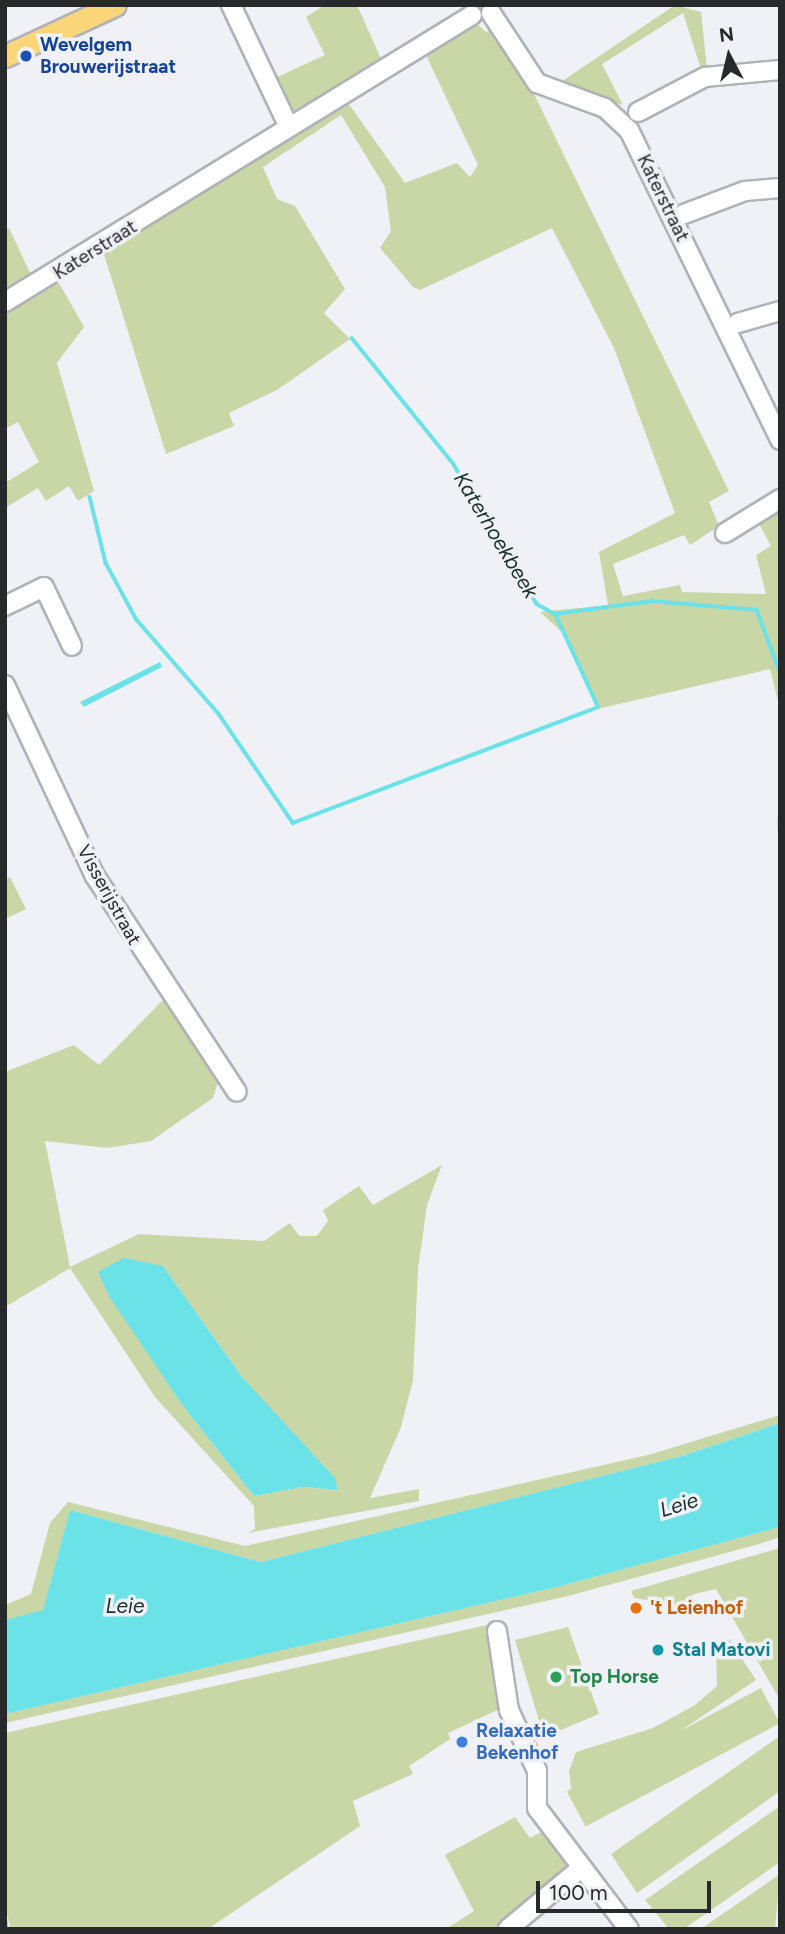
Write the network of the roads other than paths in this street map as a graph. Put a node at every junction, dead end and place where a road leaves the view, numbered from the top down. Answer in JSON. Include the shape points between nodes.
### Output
{"nodes":[{"id":1,"x":231,"y":5,"type":"edge"},
{"id":2,"x":106,"y":7,"type":"edge"},
{"id":3,"x":493,"y":8,"type":"edge"},
{"id":4,"x":472,"y":10,"type":"edge"},
{"id":5,"x":5,"y":56,"type":"edge"},
{"id":6,"x":780,"y":70,"type":"edge"},
{"id":7,"x":638,"y":112,"type":"dead end"},
{"id":8,"x":288,"y":125,"type":"junction"},
{"id":9,"x":780,"y":188,"type":"edge"},
{"id":10,"x":684,"y":214,"type":"dead end"},
{"id":11,"x":5,"y":302,"type":"edge"},
{"id":12,"x":780,"y":311,"type":"edge"},
{"id":13,"x":738,"y":323,"type":"dead end"},
{"id":14,"x":780,"y":440,"type":"edge"},
{"id":15,"x":780,"y":499,"type":"edge"},
{"id":16,"x":725,"y":533,"type":"dead end"},
{"id":17,"x":5,"y":606,"type":"edge"},
{"id":18,"x":72,"y":646,"type":"dead end"},
{"id":19,"x":5,"y":685,"type":"edge"},
{"id":20,"x":237,"y":1092,"type":"dead end"},
{"id":21,"x":497,"y":1631,"type":"dead end"},
{"id":22,"x":581,"y":1868,"type":"junction"},
{"id":23,"x":508,"y":1929,"type":"edge"},
{"id":24,"x":629,"y":1929,"type":"edge"}],
"edges":[{"from":1,"to":8,"type":"street"},
{"from":2,"to":5,"type":"main road"},
{"from":3,"to":4,"type":"street","via":[[481,20]]},
{"from":3,"to":14,"type":"street","name":"Katerstraat","via":[[537,83],[623,120]]},
{"from":4,"to":8,"type":"street","name":"Katerstraat"},
{"from":6,"to":7,"type":"street","via":[[705,77]]},
{"from":8,"to":11,"type":"street","name":"Katerstraat"},
{"from":9,"to":10,"type":"street","via":[[745,191]]},
{"from":12,"to":13,"type":"street"},
{"from":15,"to":16,"type":"street"},
{"from":17,"to":18,"type":"street","via":[[44,587]]},
{"from":19,"to":20,"type":"street","name":"Visserijstraat","via":[[106,897]]},
{"from":21,"to":22,"type":"street","via":[[509,1710],[537,1771],[537,1808]]},
{"from":22,"to":23,"type":"street"},
{"from":22,"to":24,"type":"street"}]}
